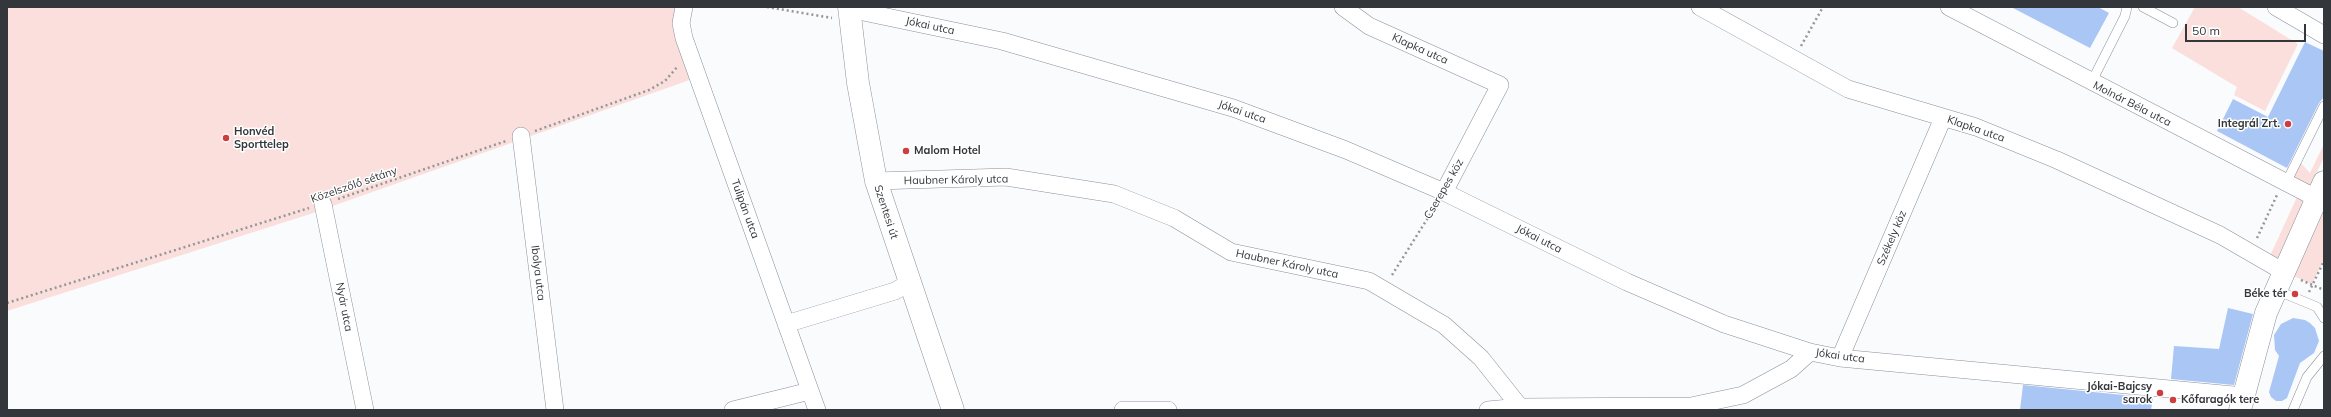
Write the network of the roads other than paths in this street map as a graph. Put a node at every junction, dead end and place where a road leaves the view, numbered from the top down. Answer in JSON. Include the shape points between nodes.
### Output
{"nodes":[{"id":1,"x":684,"y":7,"type":"edge"},
{"id":2,"x":1343,"y":7,"type":"edge"},
{"id":3,"x":1700,"y":7,"type":"edge"},
{"id":4,"x":1949,"y":7,"type":"edge"},
{"id":5,"x":2127,"y":7,"type":"edge"},
{"id":6,"x":2143,"y":7,"type":"edge"},
{"id":7,"x":2276,"y":7,"type":"edge"},
{"id":8,"x":846,"y":11,"type":"edge"},
{"id":9,"x":2173,"y":23,"type":"dead end"},
{"id":10,"x":2324,"y":35,"type":"edge"},
{"id":11,"x":2091,"y":83,"type":"junction"},
{"id":12,"x":1500,"y":85,"type":"joint"},
{"id":13,"x":2324,"y":106,"type":"edge"},
{"id":14,"x":1943,"y":118,"type":"junction"},
{"id":15,"x":521,"y":136,"type":"road end"},
{"id":16,"x":876,"y":181,"type":"junction"},
{"id":17,"x":2285,"y":183,"type":"junction"},
{"id":18,"x":2322,"y":186,"type":"edge"},
{"id":19,"x":1444,"y":192,"type":"junction"},
{"id":20,"x":323,"y":204,"type":"road end"},
{"id":21,"x":2280,"y":281,"type":"junction"},
{"id":22,"x":908,"y":283,"type":"junction"},
{"id":23,"x":2324,"y":318,"type":"edge"},
{"id":24,"x":786,"y":324,"type":"junction"},
{"id":25,"x":1810,"y":352,"type":"junction"},
{"id":26,"x":2324,"y":356,"type":"edge"},
{"id":27,"x":1840,"y":358,"type":"junction"},
{"id":28,"x":810,"y":391,"type":"junction"},
{"id":29,"x":2242,"y":403,"type":"edge"},
{"id":30,"x":1711,"y":406,"type":"edge"},
{"id":31,"x":1520,"y":407,"type":"junction"},
{"id":32,"x":365,"y":410,"type":"edge"},
{"id":33,"x":555,"y":410,"type":"edge"},
{"id":34,"x":733,"y":410,"type":"edge"},
{"id":35,"x":817,"y":410,"type":"edge"},
{"id":36,"x":952,"y":410,"type":"edge"},
{"id":37,"x":1123,"y":410,"type":"edge"},
{"id":38,"x":1168,"y":410,"type":"edge"},
{"id":39,"x":1488,"y":410,"type":"edge"},
{"id":40,"x":2293,"y":410,"type":"edge"}],
"edges":[{"from":1,"to":24,"type":"street","name":"Tulipán utca","via":[[681,23],[688,51]]},
{"from":2,"to":12,"type":"street","name":"Klapka utca","via":[[1369,26]]},
{"from":3,"to":14,"type":"street","name":"Klapka utca","via":[[1848,89]]},
{"from":4,"to":11,"type":"street","name":"Molnár Béla utca"},
{"from":5,"to":11,"type":"lane","via":[[2125,16]]},
{"from":6,"to":9,"type":"lane"},
{"from":7,"to":10,"type":"street"},
{"from":8,"to":16,"type":"street","name":"Szentesi út"},
{"from":8,"to":19,"type":"street","name":"Jókai utca","via":[[1002,41],[1233,108],[1346,150]]},
{"from":11,"to":17,"type":"street","name":"Molnár Béla utca"},
{"from":12,"to":19,"type":"street","name":"Cserepes köz"},
{"from":13,"to":17,"type":"lane"},
{"from":14,"to":21,"type":"street","name":"Klapka utca","via":[[1976,127],[2057,160],[2220,235],[2252,253]]},
{"from":14,"to":27,"type":"street","name":"Székely köz"},
{"from":15,"to":33,"type":"street","name":"Ibolya utca"},
{"from":16,"to":22,"type":"street","name":"Szentesi út"},
{"from":16,"to":31,"type":"street","name":"Haubner Károly utca","via":[[1006,177],[1114,194],[1174,218],[1231,252],[1369,281],[1444,325],[1481,358]]},
{"from":17,"to":18,"type":"street","name":"Molnár Béla utca"},
{"from":18,"to":21,"type":"street"},
{"from":19,"to":25,"type":"street","name":"Jókai utca","via":[[1626,282],[1724,324]]},
{"from":20,"to":32,"type":"street","name":"Nyár utca"},
{"from":21,"to":23,"type":"lane","via":[[2318,307]]},
{"from":21,"to":29,"type":"street","via":[[2266,313]]},
{"from":22,"to":24,"type":"street","via":[[895,290]]},
{"from":22,"to":36,"type":"street","name":"Szentesi út"},
{"from":24,"to":28,"type":"street","name":"Tulipán utca"},
{"from":25,"to":27,"type":"street","name":"Jókai utca"},
{"from":25,"to":30,"type":"street","via":[[1791,369],[1743,395]]},
{"from":26,"to":40,"type":"lane","via":[[2307,377]]},
{"from":27,"to":29,"type":"street","name":"Jókai utca"},
{"from":28,"to":34,"type":"street"},
{"from":28,"to":35,"type":"street","name":"Tulipán utca"},
{"from":30,"to":31,"type":"street"},
{"from":31,"to":39,"type":"street"},
{"from":37,"to":38,"type":"street"}]}
